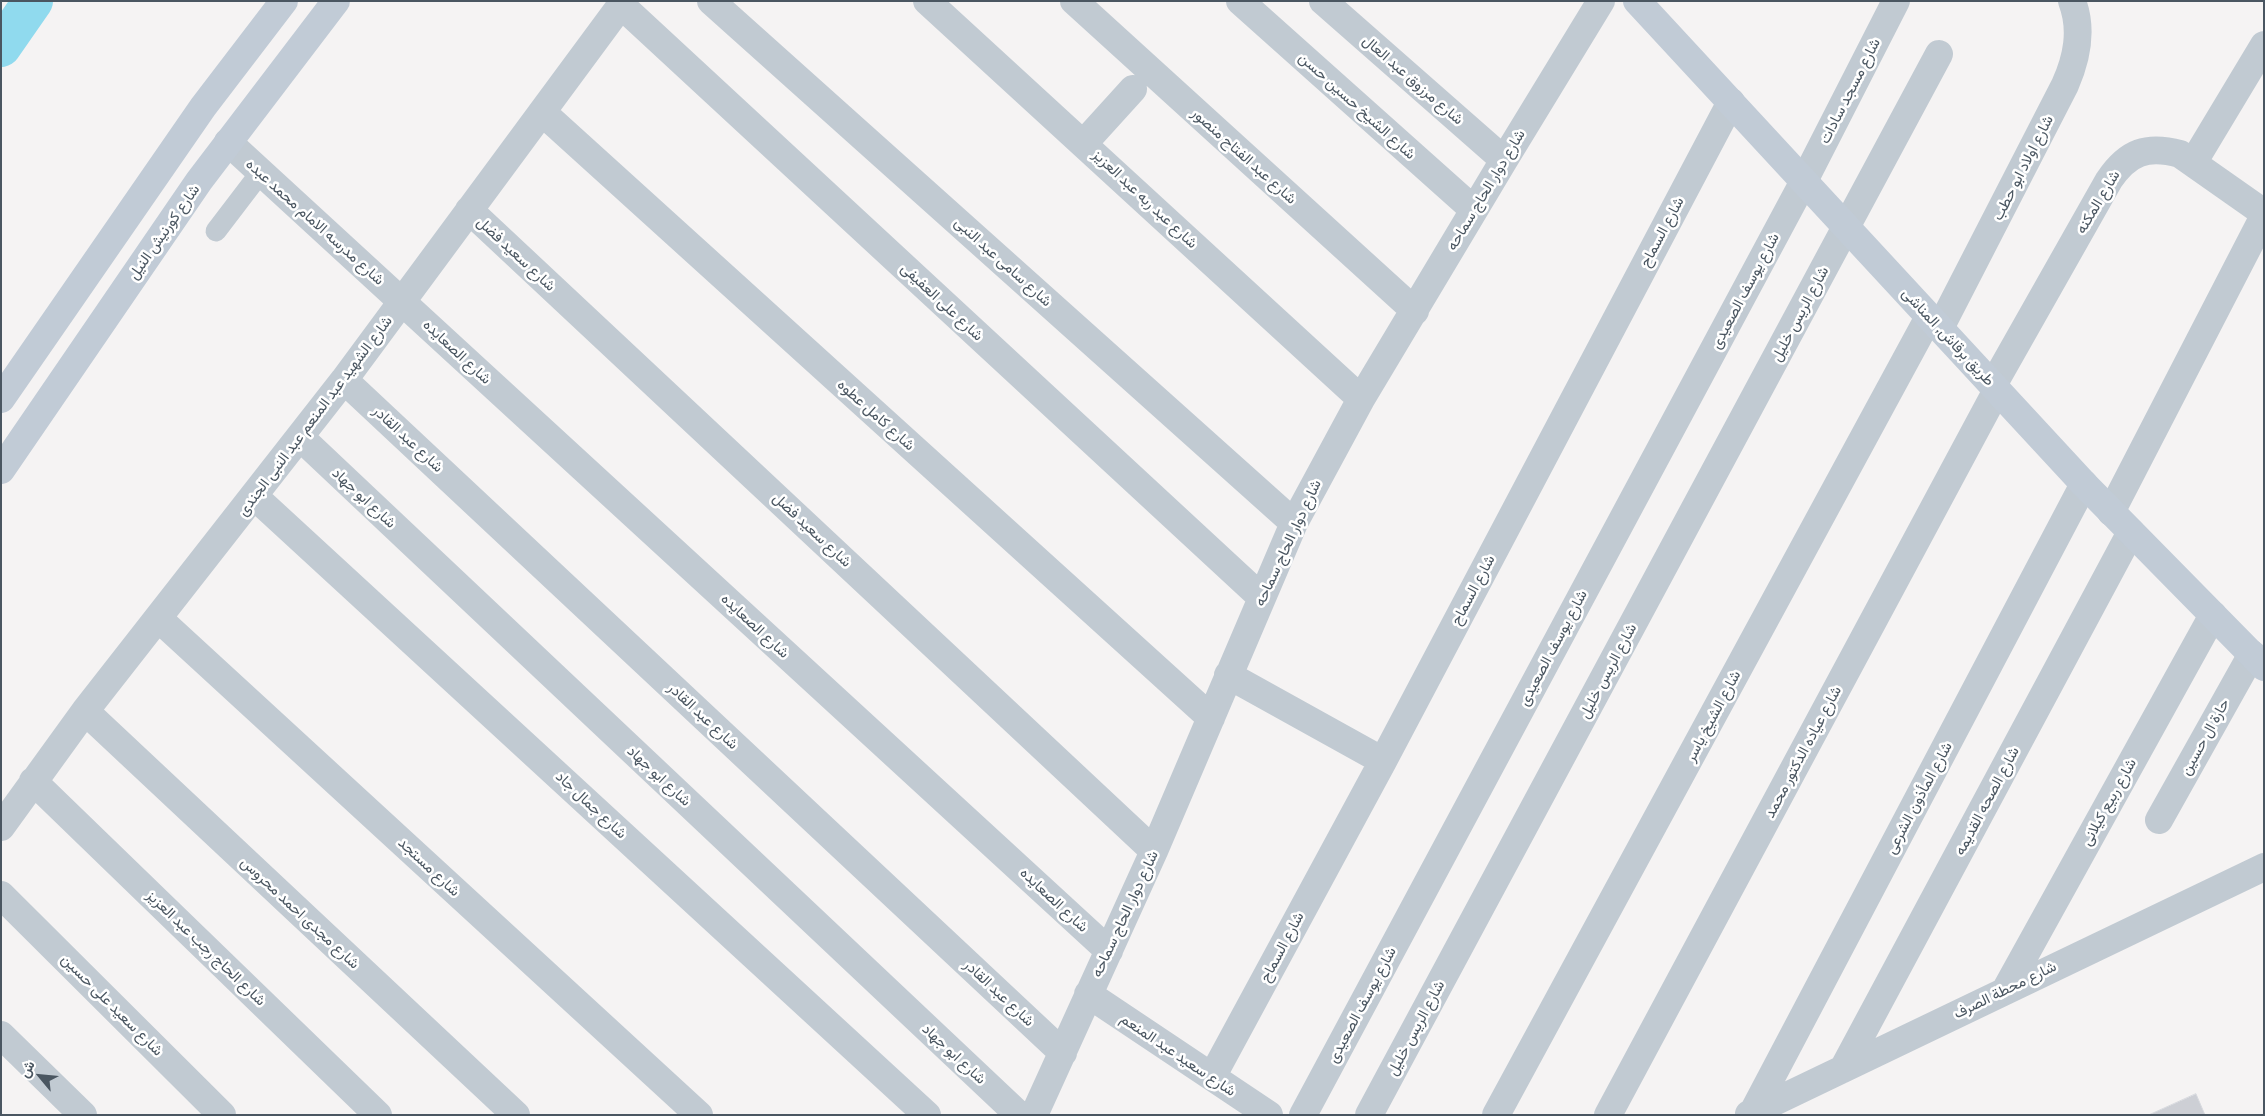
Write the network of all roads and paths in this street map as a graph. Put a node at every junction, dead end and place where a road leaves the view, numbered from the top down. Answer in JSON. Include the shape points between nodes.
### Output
{"nodes":[{"id":1,"x":284,"y":1,"type":"edge"},
{"id":2,"x":336,"y":1,"type":"edge"},
{"id":3,"x":711,"y":1,"type":"edge"},
{"id":4,"x":927,"y":1,"type":"edge"},
{"id":5,"x":1074,"y":1,"type":"edge"},
{"id":6,"x":1240,"y":1,"type":"edge"},
{"id":7,"x":1323,"y":1,"type":"edge"},
{"id":8,"x":1601,"y":1,"type":"edge"},
{"id":9,"x":1637,"y":1,"type":"edge"},
{"id":10,"x":1896,"y":1,"type":"edge"},
{"id":11,"x":2072,"y":1,"type":"edge"},
{"id":12,"x":623,"y":3,"type":"edge"},
{"id":13,"x":2264,"y":45,"type":"edge"},
{"id":14,"x":1939,"y":54,"type":"dead end"},
{"id":15,"x":239,"y":58,"type":"junction"},
{"id":16,"x":271,"y":85,"type":"junction"},
{"id":17,"x":1133,"y":89,"type":"dead end"},
{"id":18,"x":1731,"y":102,"type":"junction"},
{"id":19,"x":542,"y":112,"type":"junction"},
{"id":20,"x":228,"y":142,"type":"junction"},
{"id":21,"x":1084,"y":143,"type":"junction"},
{"id":22,"x":1504,"y":160,"type":"junction"},
{"id":23,"x":2193,"y":163,"type":"junction"},
{"id":24,"x":261,"y":172,"type":"junction"},
{"id":25,"x":1804,"y":181,"type":"junction"},
{"id":26,"x":469,"y":210,"type":"junction"},
{"id":27,"x":1474,"y":210,"type":"junction"},
{"id":28,"x":2264,"y":215,"type":"edge"},
{"id":29,"x":1847,"y":227,"type":"junction"},
{"id":30,"x":216,"y":232,"type":"dead end"},
{"id":31,"x":402,"y":301,"type":"junction"},
{"id":32,"x":1415,"y":311,"type":"junction"},
{"id":33,"x":1935,"y":322,"type":"junction"},
{"id":34,"x":344,"y":380,"type":"junction"},
{"id":35,"x":1995,"y":388,"type":"junction"},
{"id":36,"x":1,"y":399,"type":"edge"},
{"id":37,"x":1361,"y":399,"type":"junction"},
{"id":38,"x":300,"y":437,"type":"junction"},
{"id":39,"x":1,"y":470,"type":"edge"},
{"id":40,"x":2084,"y":484,"type":"junction"},
{"id":41,"x":254,"y":496,"type":"junction"},
{"id":42,"x":2111,"y":512,"type":"junction"},
{"id":43,"x":1294,"y":523,"type":"junction"},
{"id":44,"x":2131,"y":532,"type":"junction"},
{"id":45,"x":1262,"y":598,"type":"junction"},
{"id":46,"x":2213,"y":615,"type":"junction"},
{"id":47,"x":159,"y":619,"type":"junction"},
{"id":48,"x":2258,"y":661,"type":"edge"},
{"id":49,"x":1228,"y":675,"type":"junction"},
{"id":50,"x":85,"y":712,"type":"junction"},
{"id":51,"x":1210,"y":718,"type":"junction"},
{"id":52,"x":1383,"y":761,"type":"junction"},
{"id":53,"x":33,"y":781,"type":"junction"},
{"id":54,"x":2159,"y":820,"type":"dead end"},
{"id":55,"x":1,"y":827,"type":"edge"},
{"id":56,"x":1154,"y":851,"type":"junction"},
{"id":57,"x":2264,"y":867,"type":"edge"},
{"id":58,"x":1,"y":895,"type":"edge"},
{"id":59,"x":1109,"y":951,"type":"junction"},
{"id":60,"x":2006,"y":989,"type":"junction"},
{"id":61,"x":1088,"y":994,"type":"junction"},
{"id":62,"x":1,"y":1035,"type":"edge"},
{"id":63,"x":1063,"y":1053,"type":"junction"},
{"id":64,"x":1843,"y":1070,"type":"junction"},
{"id":65,"x":1212,"y":1077,"type":"junction"},
{"id":66,"x":1750,"y":1114,"type":"edge"},
{"id":67,"x":83,"y":1115,"type":"edge"},
{"id":68,"x":222,"y":1115,"type":"edge"},
{"id":69,"x":378,"y":1115,"type":"edge"},
{"id":70,"x":516,"y":1115,"type":"edge"},
{"id":71,"x":699,"y":1115,"type":"edge"},
{"id":72,"x":928,"y":1115,"type":"edge"},
{"id":73,"x":1019,"y":1115,"type":"edge"},
{"id":74,"x":1034,"y":1115,"type":"edge"},
{"id":75,"x":1269,"y":1115,"type":"edge"},
{"id":76,"x":1303,"y":1115,"type":"edge"},
{"id":77,"x":1369,"y":1115,"type":"edge"},
{"id":78,"x":1496,"y":1115,"type":"edge"},
{"id":79,"x":1608,"y":1115,"type":"edge"}],
"edges":[{"from":1,"to":15,"type":"main road"},
{"from":2,"to":16,"type":"main road","name":"شارع كورنيش النيل"},
{"from":3,"to":43,"type":"street","name":"شارع سامى عبد النبى"},
{"from":4,"to":21,"type":"street","name":"شارع عبد ربه عبد العزيز"},
{"from":5,"to":32,"type":"street","name":"شارع عبد الفتاح منصور"},
{"from":6,"to":27,"type":"street","name":"شارع الشيخ حسين حسن"},
{"from":7,"to":22,"type":"street","name":"شارع مرزوق عبد العال"},
{"from":8,"to":22,"type":"street","name":"شارع دوار الحاج سماحه"},
{"from":9,"to":18,"type":"main road","name":"طريق برقاش, المناشى"},
{"from":10,"to":25,"type":"street","name":"شارع مسجد سادات"},
{"from":11,"to":33,"type":"street","name":"شارع اولاد ابو حطب","via":[[2078,35],[2076,61],[2066,85]]},
{"from":12,"to":19,"type":"street","name":"شارع الشهيد عبد المنعم عبد النبى الجندى"},
{"from":12,"to":45,"type":"street","name":"شارع على العفيفى"},
{"from":13,"to":23,"type":"street"},
{"from":14,"to":29,"type":"street","name":"شارع الريس خليل"},
{"from":15,"to":16,"type":"main road"},
{"from":15,"to":36,"type":"main road"},
{"from":16,"to":20,"type":"main road","name":"شارع كورنيش النيل"},
{"from":17,"to":21,"type":"street"},
{"from":18,"to":25,"type":"main road","name":"طريق برقاش, المناشى"},
{"from":18,"to":52,"type":"street","name":"شارع السماح"},
{"from":19,"to":26,"type":"street","name":"شارع الشهيد عبد المنعم عبد النبى الجندى"},
{"from":19,"to":51,"type":"street","name":"شارع كامل عطوه"},
{"from":20,"to":24,"type":"street","name":"شارع مدرسه الامام محمد عبده"},
{"from":20,"to":39,"type":"main road","name":"شارع كورنيش النيل"},
{"from":21,"to":37,"type":"street","name":"شارع عبد ربه عبد العزيز"},
{"from":22,"to":27,"type":"street","name":"شارع دوار الحاج سماحه"},
{"from":23,"to":28,"type":"street","name":"شارع المكنه"},
{"from":23,"to":35,"type":"street","name":"شارع المكنه","via":[[2180,154],[2147,150],[2131,156],[2119,166]]},
{"from":24,"to":30,"type":"lane"},
{"from":24,"to":31,"type":"street","name":"شارع مدرسه الامام محمد عبده"},
{"from":25,"to":29,"type":"main road","name":"طريق برقاش, المناشى"},
{"from":25,"to":76,"type":"street","name":"شارع يوسف الصعيدى"},
{"from":26,"to":31,"type":"street","name":"شارع الشهيد عبد المنعم عبد النبى الجندى"},
{"from":26,"to":56,"type":"street","name":"شارع سعيد فضل"},
{"from":27,"to":32,"type":"street","name":"شارع دوار الحاج سماحه"},
{"from":28,"to":42,"type":"street"},
{"from":29,"to":33,"type":"main road","name":"طريق برقاش, المناشى"},
{"from":29,"to":77,"type":"street","name":"شارع الريس خليل"},
{"from":31,"to":34,"type":"street","name":"شارع الشهيد عبد المنعم عبد النبى الجندى"},
{"from":31,"to":59,"type":"street","name":"شارع الصعايده"},
{"from":32,"to":37,"type":"street","name":"شارع دوار الحاج سماحه"},
{"from":33,"to":35,"type":"main road","name":"طريق برقاش, المناشى"},
{"from":33,"to":78,"type":"street","name":"شارع الشيخ ياسر"},
{"from":34,"to":38,"type":"street","name":"شارع الشهيد عبد المنعم عبد النبى الجندى"},
{"from":34,"to":63,"type":"street","name":"شارع عبد القادر"},
{"from":35,"to":40,"type":"main road","name":"طريق برقاش, المناشى"},
{"from":35,"to":79,"type":"street","name":"شارع عياده الدكتور محمد"},
{"from":37,"to":43,"type":"street","name":"شارع دوار الحاج سماحه"},
{"from":38,"to":41,"type":"street","name":"شارع الشهيد عبد المنعم عبد النبى الجندى"},
{"from":38,"to":73,"type":"street","name":"شارع ابو جهاد"},
{"from":40,"to":42,"type":"main road","name":"طريق برقاش, المناشى"},
{"from":40,"to":66,"type":"street","name":"شارع المأذون الشرعى"},
{"from":41,"to":47,"type":"street","name":"شارع الشهيد عبد المنعم عبد النبى الجندى"},
{"from":41,"to":72,"type":"street","name":"شارع جمال جاد"},
{"from":42,"to":44,"type":"main road","name":"طريق برقاش, المناشى"},
{"from":43,"to":45,"type":"street","name":"شارع دوار الحاج سماحه"},
{"from":44,"to":46,"type":"main road","name":"طريق برقاش, المناشى"},
{"from":44,"to":64,"type":"street","name":"شارع الصحه القديمه"},
{"from":45,"to":49,"type":"street","name":"شارع دوار الحاج سماحه"},
{"from":46,"to":48,"type":"main road","name":"طريق برقاش, المناشى"},
{"from":46,"to":60,"type":"street","name":"شارع ربيع كيلانى"},
{"from":47,"to":50,"type":"street","name":"شارع الشهيد عبد المنعم عبد النبى الجندى"},
{"from":47,"to":71,"type":"street","name":"شارع مستجد"},
{"from":48,"to":54,"type":"street","name":"حارة ال حسين"},
{"from":49,"to":51,"type":"street","name":"شارع دوار الحاج سماحه"},
{"from":49,"to":52,"type":"street"},
{"from":50,"to":53,"type":"street","name":"شارع الشهيد عبد المنعم عبد النبى الجندى"},
{"from":50,"to":70,"type":"street","name":"شارع مجدى احمد محروس"},
{"from":51,"to":56,"type":"street","name":"شارع دوار الحاج سماحه"},
{"from":52,"to":65,"type":"street","name":"شارع السماح"},
{"from":53,"to":55,"type":"street","name":"شارع الشهيد عبد المنعم عبد النبى الجندى"},
{"from":53,"to":69,"type":"street","name":"شارع الحاج رجب عبد العزيز"},
{"from":56,"to":59,"type":"street","name":"شارع دوار الحاج سماحه"},
{"from":57,"to":60,"type":"street","name":"شارع محطة الصرف"},
{"from":58,"to":68,"type":"street","name":"شارع سعيد على حسين"},
{"from":59,"to":61,"type":"street","name":"شارع دوار الحاج سماحه"},
{"from":60,"to":64,"type":"street","name":"شارع محطة الصرف"},
{"from":61,"to":63,"type":"street","name":"شارع دوار الحاج سماحه"},
{"from":61,"to":65,"type":"street","name":"شارع سعيد عبد المنعم"},
{"from":62,"to":67,"type":"street"},
{"from":63,"to":74,"type":"street","name":"شارع دوار الحاج سماحه"},
{"from":64,"to":66,"type":"street","name":"شارع محطة الصرف"},
{"from":65,"to":75,"type":"street","name":"شارع سعيد عبد المنعم"}]}
